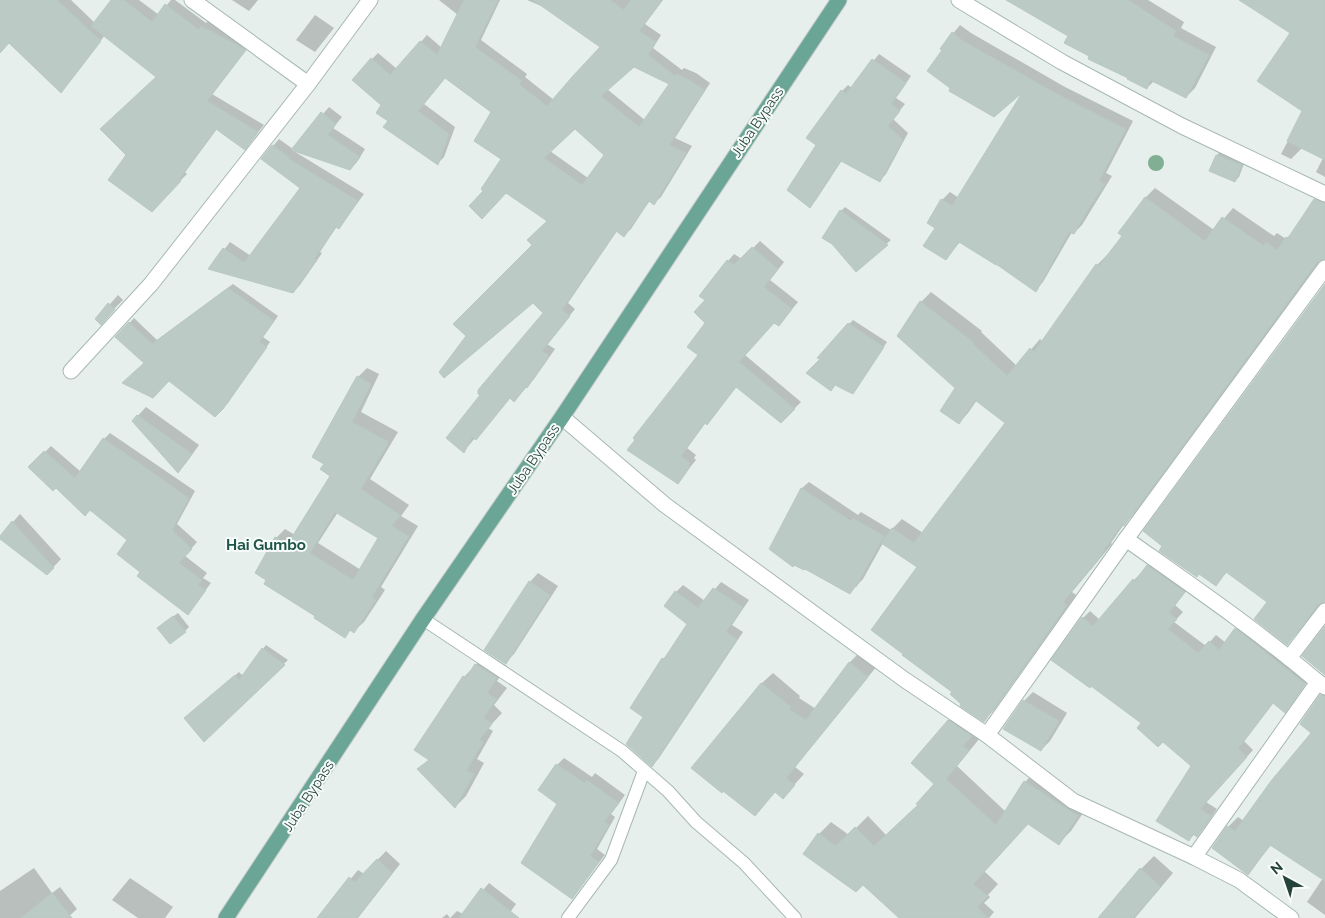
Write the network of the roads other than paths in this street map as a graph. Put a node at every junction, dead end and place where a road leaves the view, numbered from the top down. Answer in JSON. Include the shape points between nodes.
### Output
{"nodes":[{"id":1,"x":192,"y":0,"type":"edge"},
{"id":2,"x":370,"y":0,"type":"edge"},
{"id":3,"x":839,"y":0,"type":"edge"},
{"id":4,"x":958,"y":0,"type":"edge"},
{"id":5,"x":308,"y":84,"type":"junction"},
{"id":6,"x":1325,"y":194,"type":"edge"},
{"id":7,"x":1325,"y":268,"type":"edge"},
{"id":8,"x":72,"y":371,"type":"dead end"},
{"id":9,"x":562,"y":417,"type":"junction"},
{"id":10,"x":1126,"y":539,"type":"junction"},
{"id":11,"x":1325,"y":611,"type":"edge"},
{"id":12,"x":424,"y":619,"type":"junction"},
{"id":13,"x":1289,"y":658,"type":"junction"},
{"id":14,"x":1321,"y":685,"type":"edge"},
{"id":15,"x":987,"y":735,"type":"junction"},
{"id":16,"x":644,"y":771,"type":"junction"},
{"id":17,"x":1194,"y":857,"type":"junction"},
{"id":18,"x":226,"y":918,"type":"edge"},
{"id":19,"x":568,"y":918,"type":"edge"},
{"id":20,"x":795,"y":918,"type":"edge"},
{"id":21,"x":1291,"y":918,"type":"edge"}],
"edges":[{"from":1,"to":5,"type":"street"},
{"from":2,"to":5,"type":"street"},
{"from":3,"to":9,"type":"main road","name":"Juba Bypass"},
{"from":4,"to":6,"type":"street","via":[[1062,62],[1182,126]]},
{"from":5,"to":8,"type":"street","via":[[151,284]]},
{"from":7,"to":10,"type":"street"},
{"from":9,"to":12,"type":"main road","name":"Juba Bypass"},
{"from":9,"to":15,"type":"street","via":[[665,505],[905,680]]},
{"from":10,"to":13,"type":"street"},
{"from":10,"to":15,"type":"street"},
{"from":11,"to":13,"type":"street"},
{"from":12,"to":16,"type":"lane","via":[[622,751]]},
{"from":12,"to":18,"type":"main road","name":"Juba Bypass"},
{"from":13,"to":14,"type":"street"},
{"from":14,"to":17,"type":"street"},
{"from":15,"to":17,"type":"street","via":[[1073,801]]},
{"from":16,"to":19,"type":"lane","via":[[611,860]]},
{"from":16,"to":20,"type":"lane","via":[[744,863]]},
{"from":17,"to":21,"type":"street","via":[[1239,880]]}]}
